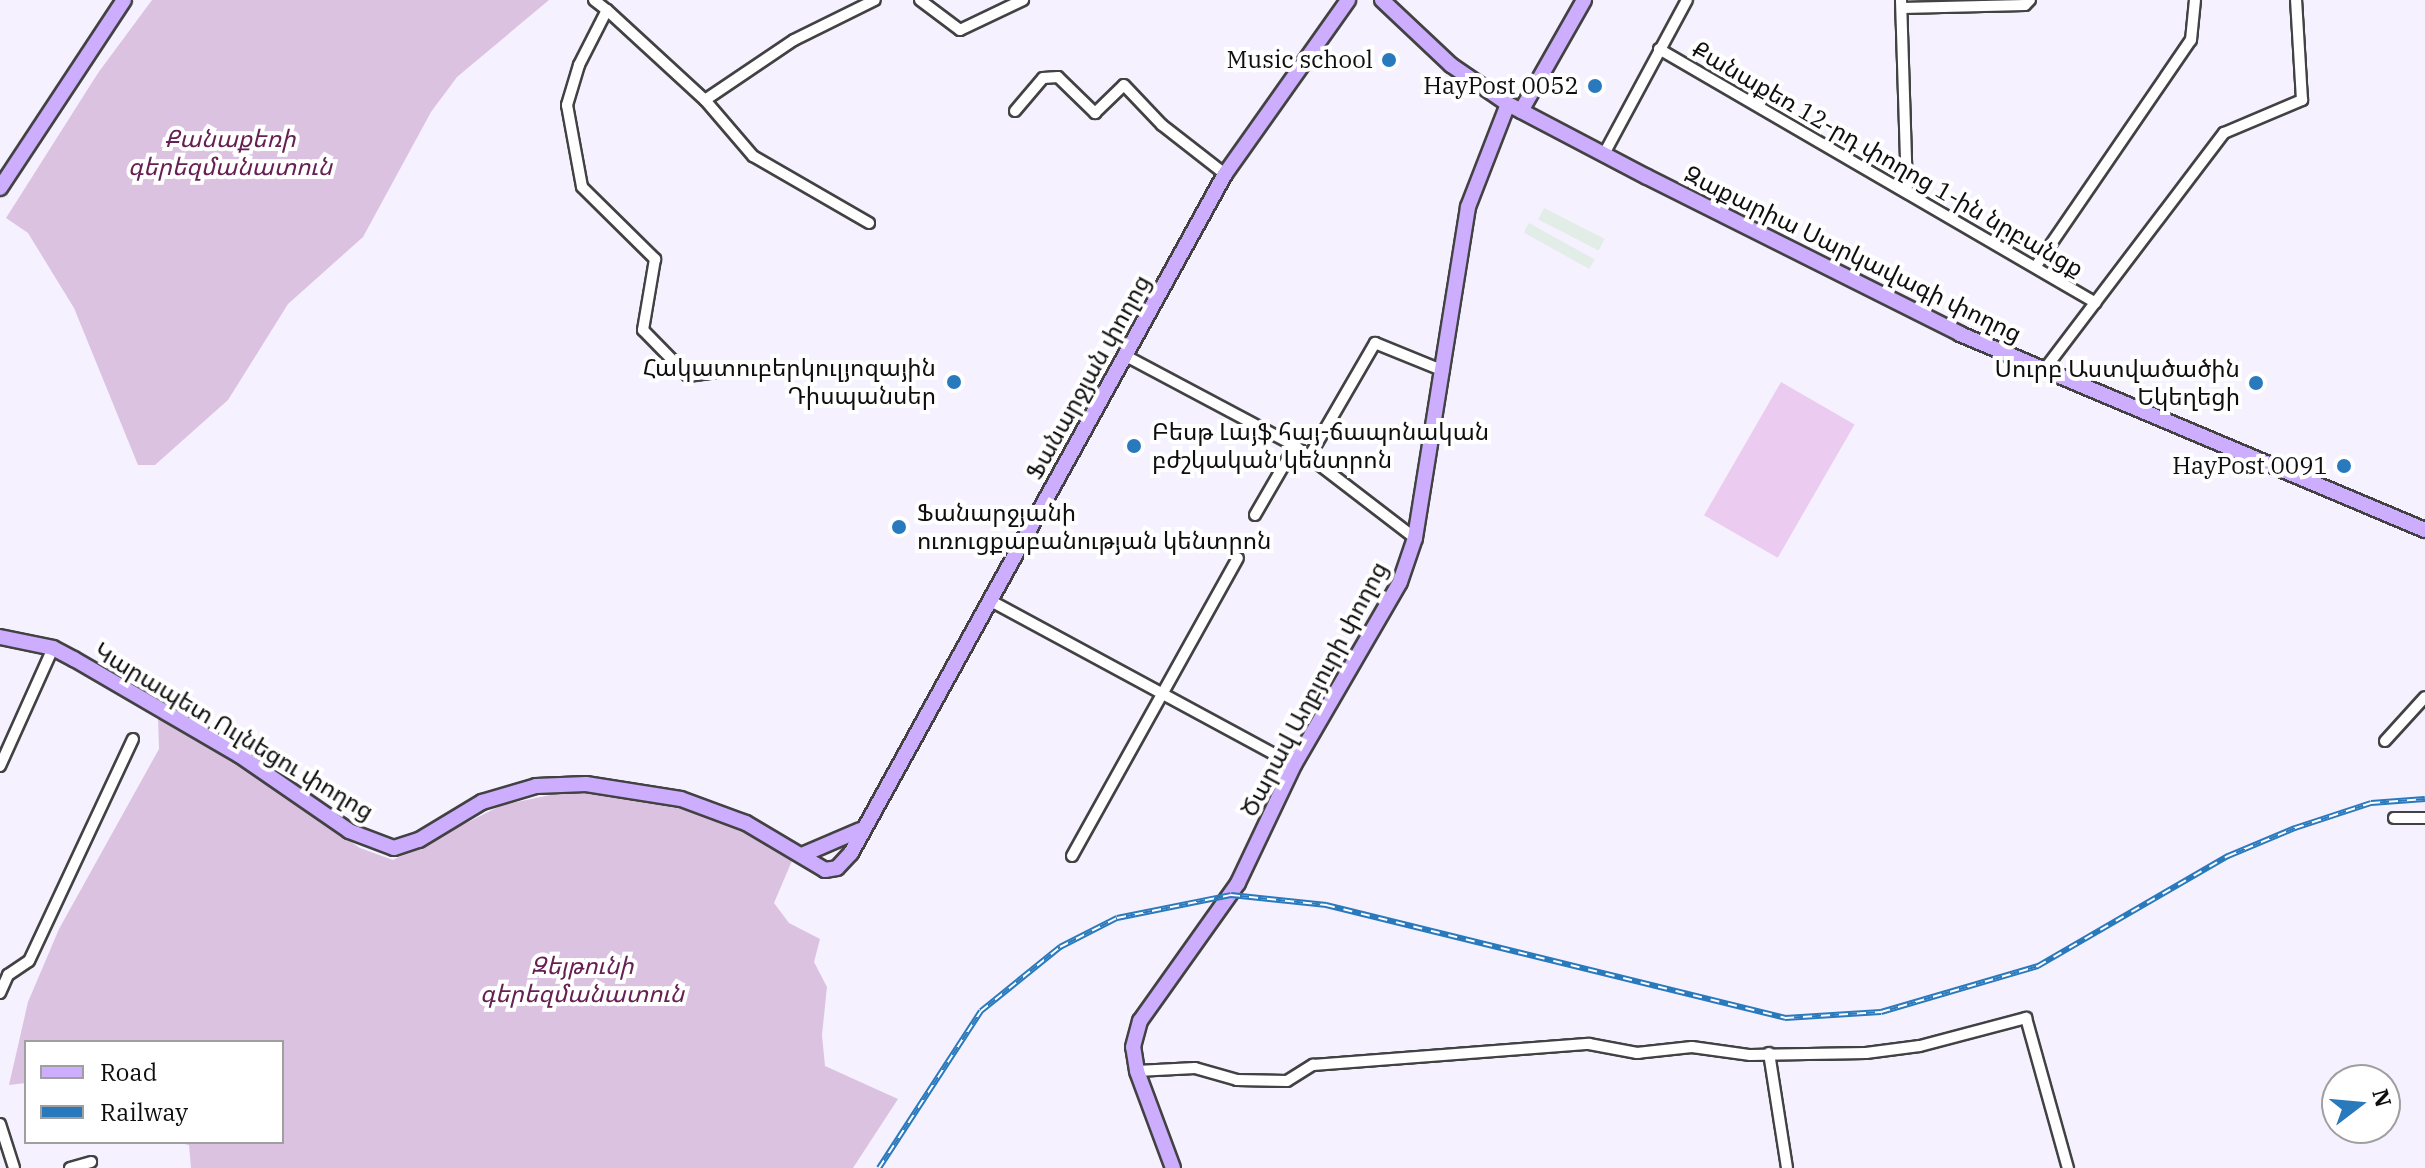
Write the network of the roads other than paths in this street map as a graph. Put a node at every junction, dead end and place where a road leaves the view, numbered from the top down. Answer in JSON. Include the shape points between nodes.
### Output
{"nodes":[{"id":1,"x":123,"y":0,"type":"edge"},
{"id":2,"x":594,"y":0,"type":"edge"},
{"id":3,"x":875,"y":0,"type":"edge"},
{"id":4,"x":920,"y":0,"type":"edge"},
{"id":5,"x":1023,"y":0,"type":"edge"},
{"id":6,"x":1348,"y":0,"type":"edge"},
{"id":7,"x":1382,"y":0,"type":"edge"},
{"id":8,"x":1584,"y":0,"type":"edge"},
{"id":9,"x":1687,"y":0,"type":"edge"},
{"id":10,"x":2030,"y":0,"type":"edge"},
{"id":11,"x":2195,"y":0,"type":"edge"},
{"id":12,"x":2296,"y":0,"type":"edge"},
{"id":13,"x":1901,"y":4,"type":"edge"},
{"id":14,"x":607,"y":10,"type":"junction"},
{"id":15,"x":1659,"y":49,"type":"junction"},
{"id":16,"x":705,"y":100,"type":"junction"},
{"id":17,"x":1515,"y":107,"type":"junction"},
{"id":18,"x":1015,"y":111,"type":"dead end"},
{"id":19,"x":1604,"y":154,"type":"junction"},
{"id":20,"x":1225,"y":174,"type":"junction"},
{"id":21,"x":0,"y":181,"type":"edge"},
{"id":22,"x":0,"y":188,"type":"edge"},
{"id":23,"x":1907,"y":192,"type":"junction"},
{"id":24,"x":869,"y":223,"type":"dead end"},
{"id":25,"x":2036,"y":266,"type":"junction"},
{"id":26,"x":2096,"y":303,"type":"junction"},
{"id":27,"x":1124,"y":355,"type":"junction"},
{"id":28,"x":732,"y":370,"type":"dead end"},
{"id":29,"x":2044,"y":370,"type":"junction"},
{"id":30,"x":1444,"y":371,"type":"junction"},
{"id":31,"x":1295,"y":446,"type":"junction"},
{"id":32,"x":1309,"y":457,"type":"junction"},
{"id":33,"x":1255,"y":515,"type":"dead end"},
{"id":34,"x":2425,"y":530,"type":"edge"},
{"id":35,"x":1415,"y":538,"type":"junction"},
{"id":36,"x":1238,"y":558,"type":"dead end"},
{"id":37,"x":991,"y":601,"type":"junction"},
{"id":38,"x":0,"y":637,"type":"edge"},
{"id":39,"x":53,"y":648,"type":"junction"},
{"id":40,"x":1162,"y":694,"type":"junction"},
{"id":41,"x":2425,"y":697,"type":"edge"},
{"id":42,"x":133,"y":739,"type":"dead end"},
{"id":43,"x":2385,"y":741,"type":"dead end"},
{"id":44,"x":1294,"y":765,"type":"junction"},
{"id":45,"x":0,"y":766,"type":"edge"},
{"id":46,"x":482,"y":802,"type":"joint"},
{"id":47,"x":2394,"y":818,"type":"dead end"},
{"id":48,"x":2425,"y":818,"type":"edge"},
{"id":49,"x":862,"y":828,"type":"junction"},
{"id":50,"x":802,"y":855,"type":"junction"},
{"id":51,"x":1072,"y":856,"type":"dead end"},
{"id":52,"x":0,"y":993,"type":"edge"},
{"id":53,"x":1769,"y":1053,"type":"junction"},
{"id":54,"x":1137,"y":1071,"type":"junction"},
{"id":55,"x":0,"y":1124,"type":"edge"},
{"id":56,"x":91,"y":1162,"type":"dead end"},
{"id":57,"x":14,"y":1168,"type":"edge"},
{"id":58,"x":70,"y":1168,"type":"edge"},
{"id":59,"x":1173,"y":1168,"type":"edge"},
{"id":60,"x":1787,"y":1168,"type":"edge"},
{"id":61,"x":2068,"y":1168,"type":"edge"}],
"edges":[{"from":1,"to":21,"type":"street"},
{"from":1,"to":22,"type":"street"},
{"from":2,"to":14,"type":"street"},
{"from":3,"to":16,"type":"street","via":[[802,35]]},
{"from":4,"to":5,"type":"street","via":[[960,30]]},
{"from":6,"to":20,"type":"street","name":"Ֆանարջյան փողոց"},
{"from":7,"to":17,"type":"street","name":"Զաքարիա Սարկավագի փողոց","via":[[1451,65]]},
{"from":8,"to":17,"type":"street","name":"Ծարավ Աղբյուրի փողոց"},
{"from":9,"to":15,"type":"street"},
{"from":10,"to":13,"type":"street","via":[[2025,5]]},
{"from":11,"to":25,"type":"street","via":[[2191,40]]},
{"from":12,"to":26,"type":"street","via":[[2302,100],[2224,133]]},
{"from":13,"to":23,"type":"street"},
{"from":14,"to":16,"type":"street"},
{"from":14,"to":28,"type":"street","via":[[579,65],[567,105],[582,187],[655,259],[643,330],[688,376]]},
{"from":15,"to":19,"type":"street"},
{"from":15,"to":23,"type":"street","name":"Քանաքեռ 12-րդ փողոց 1-ին նրբանցք"},
{"from":16,"to":24,"type":"street","via":[[753,156]]},
{"from":17,"to":19,"type":"street","name":"Զաքարիա Սարկավագի փողոց"},
{"from":17,"to":30,"type":"street","name":"Ծարավ Աղբյուրի փողոց","via":[[1468,207]]},
{"from":18,"to":20,"type":"street","via":[[1043,78],[1058,77],[1095,113],[1124,85],[1162,125]]},
{"from":19,"to":29,"type":"street","name":"Զաքարիա Սարկավագի փողոց","via":[[1960,334]]},
{"from":20,"to":27,"type":"street","name":"Ֆանարջյան փողոց"},
{"from":23,"to":25,"type":"street","name":"Քանաքեռ 12-րդ փողոց 1-ին նրբանցք"},
{"from":25,"to":26,"type":"street","name":"Քանաքեռ 12-րդ փողոց 1-ին նրբանցք"},
{"from":26,"to":29,"type":"street"},
{"from":27,"to":31,"type":"street"},
{"from":27,"to":37,"type":"street","name":"Ֆանարջյան փողոց"},
{"from":29,"to":34,"type":"street","name":"Զաքարիա Սարկավագի փողոց"},
{"from":30,"to":32,"type":"street","via":[[1382,341],[1375,343]]},
{"from":30,"to":35,"type":"street","name":"Ծարավ Աղբյուրի փողոց"},
{"from":31,"to":32,"type":"street"},
{"from":31,"to":33,"type":"street"},
{"from":32,"to":35,"type":"street"},
{"from":35,"to":44,"type":"street","name":"Ծարավ Աղբյուրի փողոց","via":[[1400,582]]},
{"from":36,"to":40,"type":"street"},
{"from":37,"to":40,"type":"street"},
{"from":37,"to":49,"type":"street","name":"Ֆանարջյան փողոց"},
{"from":38,"to":39,"type":"street","name":"Կարապետ Ուլնեցու փողոց"},
{"from":39,"to":45,"type":"street"},
{"from":39,"to":46,"type":"street","name":"Կարապետ Ուլնեցու փողոց","via":[[154,703],[349,831],[377,842],[394,848],[419,840]]},
{"from":40,"to":44,"type":"street"},
{"from":40,"to":51,"type":"street"},
{"from":41,"to":43,"type":"street"},
{"from":42,"to":52,"type":"street","via":[[29,961],[8,975]]},
{"from":44,"to":54,"type":"street","name":"Ծարավ Աղբյուրի փողոց","via":[[1231,895],[1140,1021],[1133,1047]]},
{"from":46,"to":50,"type":"street","name":"Ֆանարջյան փողոց","via":[[536,786],[634,789],[746,823]]},
{"from":47,"to":48,"type":"street"},
{"from":49,"to":50,"type":"street","name":"Ֆանարջյան փողոց","via":[[829,848]]},
{"from":49,"to":50,"type":"street","name":"Ֆանարջյան փողոց","via":[[837,868],[825,870]]},
{"from":53,"to":54,"type":"street","via":[[1729,1054],[1692,1047],[1637,1053],[1589,1044],[1313,1065],[1287,1081],[1237,1080],[1195,1068]]},
{"from":53,"to":60,"type":"street"},
{"from":53,"to":61,"type":"street","via":[[1866,1053],[1920,1046],[2026,1018]]},
{"from":54,"to":59,"type":"street","name":"Ծարավ Աղբյուրի փողոց"},
{"from":55,"to":57,"type":"street"},
{"from":56,"to":58,"type":"street"}]}
